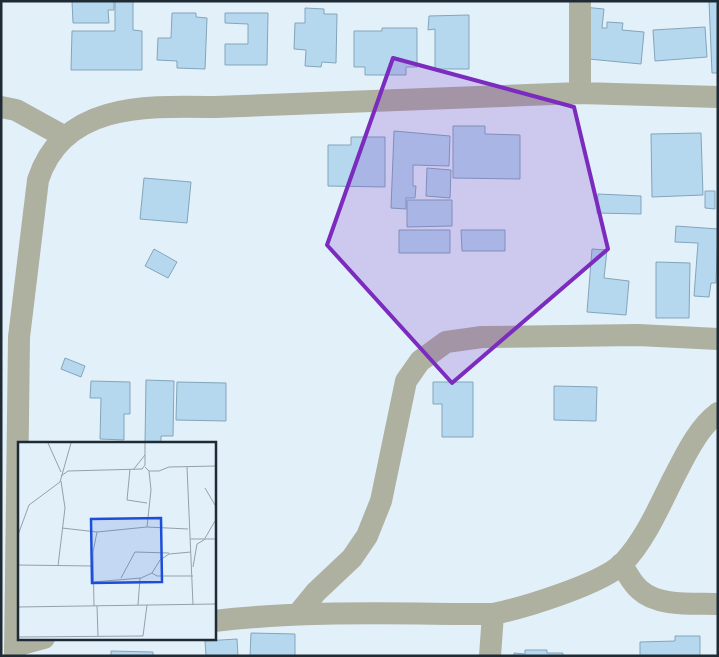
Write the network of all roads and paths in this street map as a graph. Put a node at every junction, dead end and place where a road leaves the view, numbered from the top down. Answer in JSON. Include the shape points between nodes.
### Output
{"nodes":[{"id":1,"x":580,"y":1,"type":"edge"},
{"id":2,"x":580,"y":93,"type":"junction"},
{"id":3,"x":718,"y":97,"type":"edge"},
{"id":4,"x":1,"y":107,"type":"edge"},
{"id":5,"x":65,"y":137,"type":"junction"},
{"id":6,"x":718,"y":339,"type":"edge"},
{"id":7,"x":718,"y":413,"type":"edge"},
{"id":8,"x":18,"y":442,"type":"edge"},
{"id":9,"x":1,"y":480,"type":"edge"},
{"id":10,"x":18,"y":480,"type":"edge"},
{"id":11,"x":621,"y":564,"type":"junction"},
{"id":12,"x":718,"y":604,"type":"edge"},
{"id":13,"x":298,"y":614,"type":"junction"},
{"id":14,"x":493,"y":614,"type":"junction"},
{"id":15,"x":215,"y":621,"type":"edge"},
{"id":16,"x":40,"y":640,"type":"edge"},
{"id":17,"x":15,"y":651,"type":"edge"},
{"id":18,"x":490,"y":656,"type":"edge"}],
"edges":[{"from":1,"to":2,"type":"street"},
{"from":2,"to":3,"type":"street"},
{"from":2,"to":5,"type":"street","via":[[171,106],[116,112],[90,120]]},
{"from":4,"to":5,"type":"street","via":[[16,110]]},
{"from":5,"to":8,"type":"street","via":[[44,162],[38,180],[19,338]]},
{"from":6,"to":13,"type":"street","via":[[619,335],[482,337],[446,342],[420,361],[406,381],[382,500],[367,536],[352,558]]},
{"from":7,"to":11,"type":"street","via":[[700,431],[648,527]]},
{"from":9,"to":10,"type":"street"},
{"from":10,"to":17,"type":"street"},
{"from":11,"to":12,"type":"street","via":[[640,591],[654,597]]},
{"from":11,"to":14,"type":"street","via":[[586,584]]},
{"from":13,"to":14,"type":"street"},
{"from":13,"to":15,"type":"street"},
{"from":14,"to":18,"type":"street"},
{"from":16,"to":17,"type":"street"}]}
